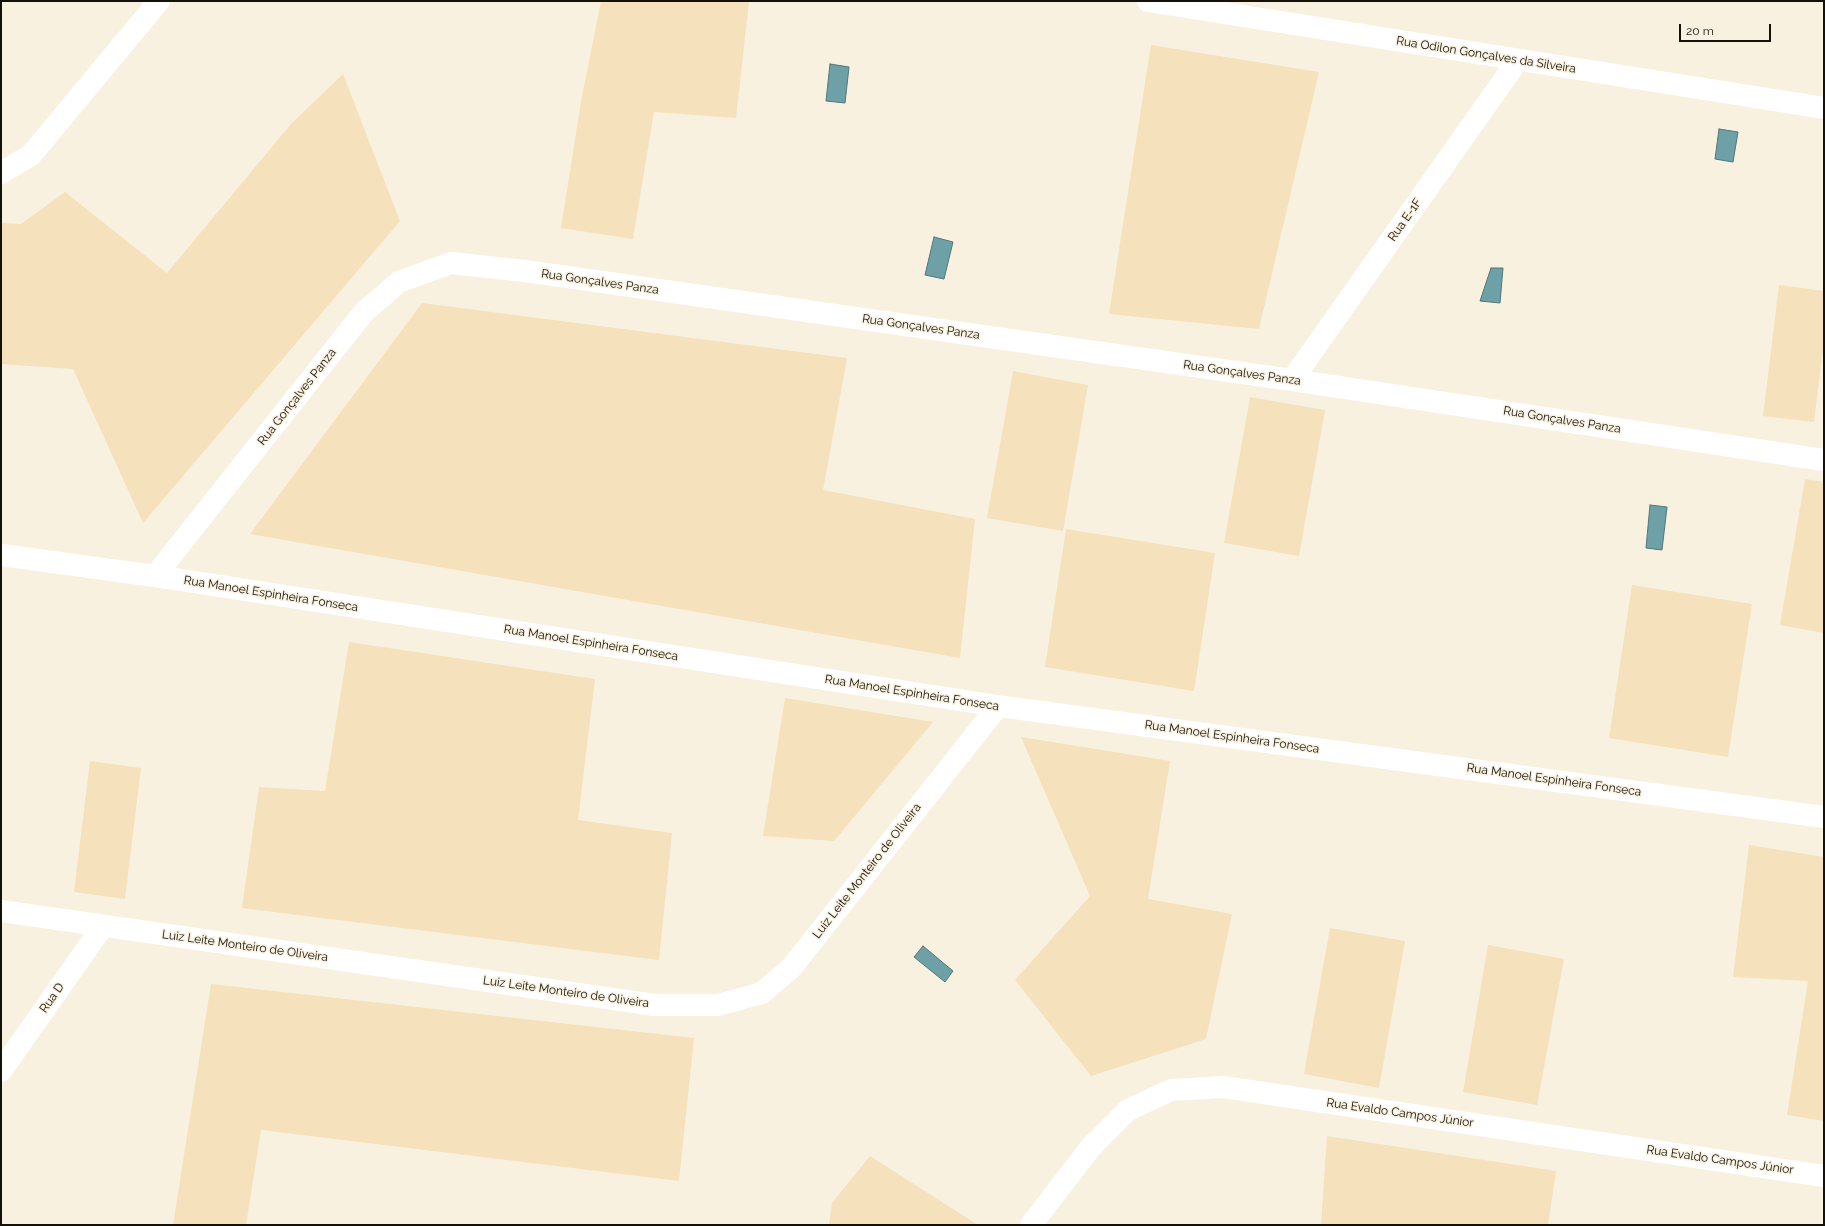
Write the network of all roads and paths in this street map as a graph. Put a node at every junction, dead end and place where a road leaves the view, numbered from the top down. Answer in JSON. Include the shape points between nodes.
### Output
{"nodes":[{"id":1,"x":159,"y":1,"type":"edge"},
{"id":2,"x":1148,"y":1,"type":"edge"},
{"id":3,"x":1518,"y":60,"type":"junction"},
{"id":4,"x":1824,"y":108,"type":"edge"},
{"id":5,"x":1,"y":173,"type":"edge"},
{"id":6,"x":1292,"y":380,"type":"junction"},
{"id":7,"x":1824,"y":460,"type":"edge"},
{"id":8,"x":1,"y":554,"type":"edge"},
{"id":9,"x":155,"y":576,"type":"junction"},
{"id":10,"x":998,"y":706,"type":"junction"},
{"id":11,"x":1824,"y":817,"type":"edge"},
{"id":12,"x":1,"y":911,"type":"edge"},
{"id":13,"x":103,"y":926,"type":"junction"},
{"id":14,"x":1,"y":1071,"type":"edge"},
{"id":15,"x":1824,"y":1176,"type":"edge"},
{"id":16,"x":1031,"y":1225,"type":"edge"}],
"edges":[{"from":1,"to":5,"type":"street","via":[[31,155]]},
{"from":2,"to":3,"type":"street","name":"Rua Odilon Gonçalves da Silveira"},
{"from":3,"to":4,"type":"street","name":"Rua Odilon Gonçalves da Silveira"},
{"from":3,"to":6,"type":"street","name":"Rua E-1F"},
{"from":6,"to":7,"type":"street","name":"Rua Gonçalves Panza"},
{"from":6,"to":9,"type":"street","name":"Rua Gonçalves Panza","via":[[525,271],[451,263],[399,282],[364,312]]},
{"from":8,"to":9,"type":"street","name":"Rua Manoel Espinheira Fonseca"},
{"from":9,"to":10,"type":"street","name":"Rua Manoel Espinheira Fonseca"},
{"from":10,"to":11,"type":"street","name":"Rua Manoel Espinheira Fonseca"},
{"from":10,"to":13,"type":"street","name":"Luiz Leite Monteiro de Oliveira","via":[[792,966],[762,993],[718,1005],[655,1005]]},
{"from":12,"to":13,"type":"street","name":"Luiz Leite Monteiro de Oliveira"},
{"from":13,"to":14,"type":"street","name":"Rua D"},
{"from":15,"to":16,"type":"street","name":"Rua Evaldo Campos Júnior","via":[[1223,1087],[1171,1090],[1128,1110],[1091,1147]]}]}
